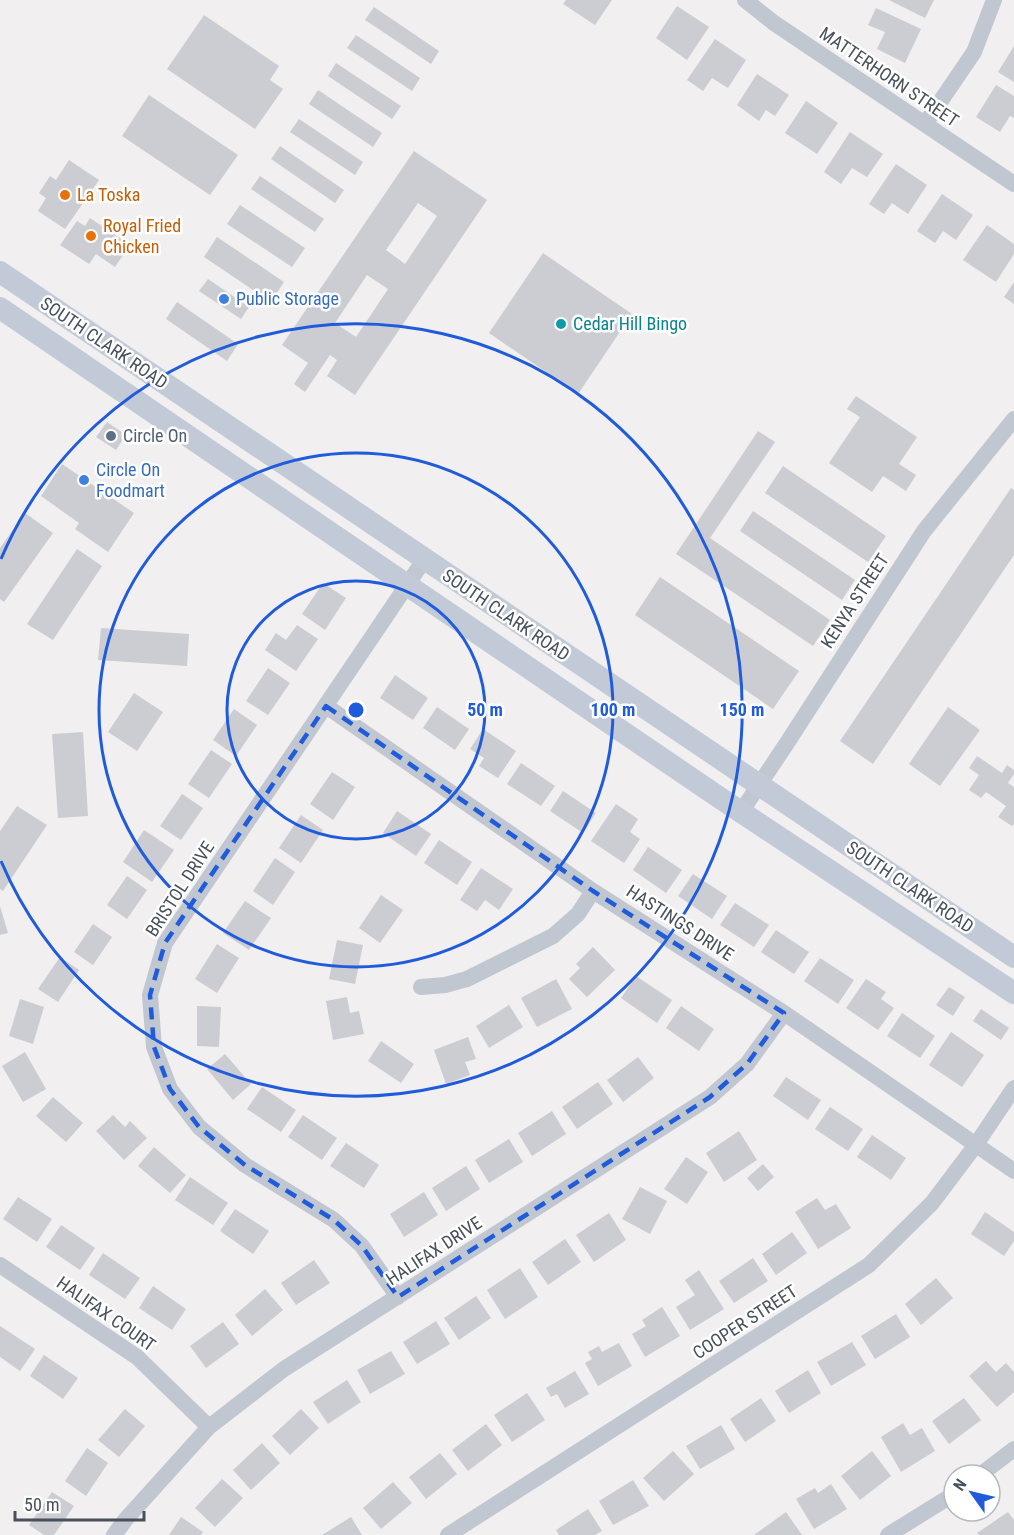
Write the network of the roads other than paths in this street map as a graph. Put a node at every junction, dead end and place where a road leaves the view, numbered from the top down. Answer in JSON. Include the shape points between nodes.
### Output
{"nodes":[{"id":1,"x":745,"y":0,"type":"edge"},
{"id":2,"x":994,"y":0,"type":"edge"},
{"id":3,"x":925,"y":124,"type":"junction"},
{"id":4,"x":1014,"y":184,"type":"edge"},
{"id":5,"x":0,"y":272,"type":"edge"},
{"id":6,"x":0,"y":308,"type":"edge"},
{"id":7,"x":1014,"y":419,"type":"edge"},
{"id":8,"x":424,"y":560,"type":"junction"},
{"id":9,"x":407,"y":585,"type":"junction"},
{"id":10,"x":326,"y":706,"type":"junction"},
{"id":11,"x":759,"y":785,"type":"junction"},
{"id":12,"x":741,"y":812,"type":"junction"},
{"id":13,"x":593,"y":891,"type":"junction"},
{"id":14,"x":1014,"y":957,"type":"edge"},
{"id":15,"x":421,"y":987,"type":"dead end"},
{"id":16,"x":1014,"y":993,"type":"edge"},
{"id":17,"x":784,"y":1013,"type":"junction"},
{"id":18,"x":1014,"y":1088,"type":"edge"},
{"id":19,"x":975,"y":1146,"type":"junction"},
{"id":20,"x":1014,"y":1171,"type":"edge"},
{"id":21,"x":0,"y":1265,"type":"edge"},
{"id":22,"x":398,"y":1297,"type":"junction"},
{"id":23,"x":209,"y":1427,"type":"junction"},
{"id":24,"x":1014,"y":1449,"type":"edge"},
{"id":25,"x":996,"y":1463,"type":"edge"},
{"id":26,"x":942,"y":1501,"type":"edge"},
{"id":27,"x":114,"y":1535,"type":"edge"},
{"id":28,"x":448,"y":1535,"type":"edge"},
{"id":29,"x":888,"y":1535,"type":"edge"}],
"edges":[{"from":1,"to":3,"type":"street","name":"MATTERHORN STREET"},
{"from":2,"to":3,"type":"street","via":[[974,52]]},
{"from":3,"to":4,"type":"street","name":"MATTERHORN STREET"},
{"from":5,"to":8,"type":"main road","name":"SOUTH CLARK ROAD"},
{"from":6,"to":9,"type":"main road","name":"SOUTH CLARK ROAD"},
{"from":7,"to":11,"type":"street","name":"KENYA STREET","via":[[924,531]]},
{"from":8,"to":9,"type":"street","name":"BRISTOL DRIVE"},
{"from":8,"to":11,"type":"main road","name":"SOUTH CLARK ROAD"},
{"from":9,"to":10,"type":"street","name":"BRISTOL DRIVE"},
{"from":9,"to":12,"type":"main road","name":"SOUTH CLARK ROAD"},
{"from":10,"to":13,"type":"street","name":"HASTINGS DRIVE"},
{"from":10,"to":22,"type":"street","name":"BRISTOL DRIVE","via":[[165,943],[150,994],[154,1047],[170,1089],[199,1127],[245,1165],[334,1220],[362,1246]]},
{"from":11,"to":12,"type":"street","name":"KENYA STREET"},
{"from":11,"to":14,"type":"main road","name":"SOUTH CLARK ROAD"},
{"from":12,"to":16,"type":"main road","name":"SOUTH CLARK ROAD"},
{"from":13,"to":15,"type":"street","via":[[578,914],[553,936],[467,979]]},
{"from":13,"to":17,"type":"street","name":"HASTINGS DRIVE"},
{"from":17,"to":19,"type":"street","name":"HASTINGS DRIVE"},
{"from":17,"to":22,"type":"street","name":"HALIFAX DRIVE","via":[[747,1064],[710,1097]]},
{"from":18,"to":19,"type":"street","name":"COOPER STREET"},
{"from":19,"to":20,"type":"street","name":"HASTINGS DRIVE"},
{"from":19,"to":28,"type":"street","name":"COOPER STREET","via":[[932,1203],[869,1265]]},
{"from":21,"to":23,"type":"street","name":"HALIFAX COURT","via":[[137,1358]]},
{"from":22,"to":23,"type":"street","name":"HALIFAX DRIVE","via":[[284,1369]]},
{"from":23,"to":27,"type":"street","name":"HALIFAX DRIVE"},
{"from":24,"to":25,"type":"street"},
{"from":26,"to":29,"type":"street"}]}
